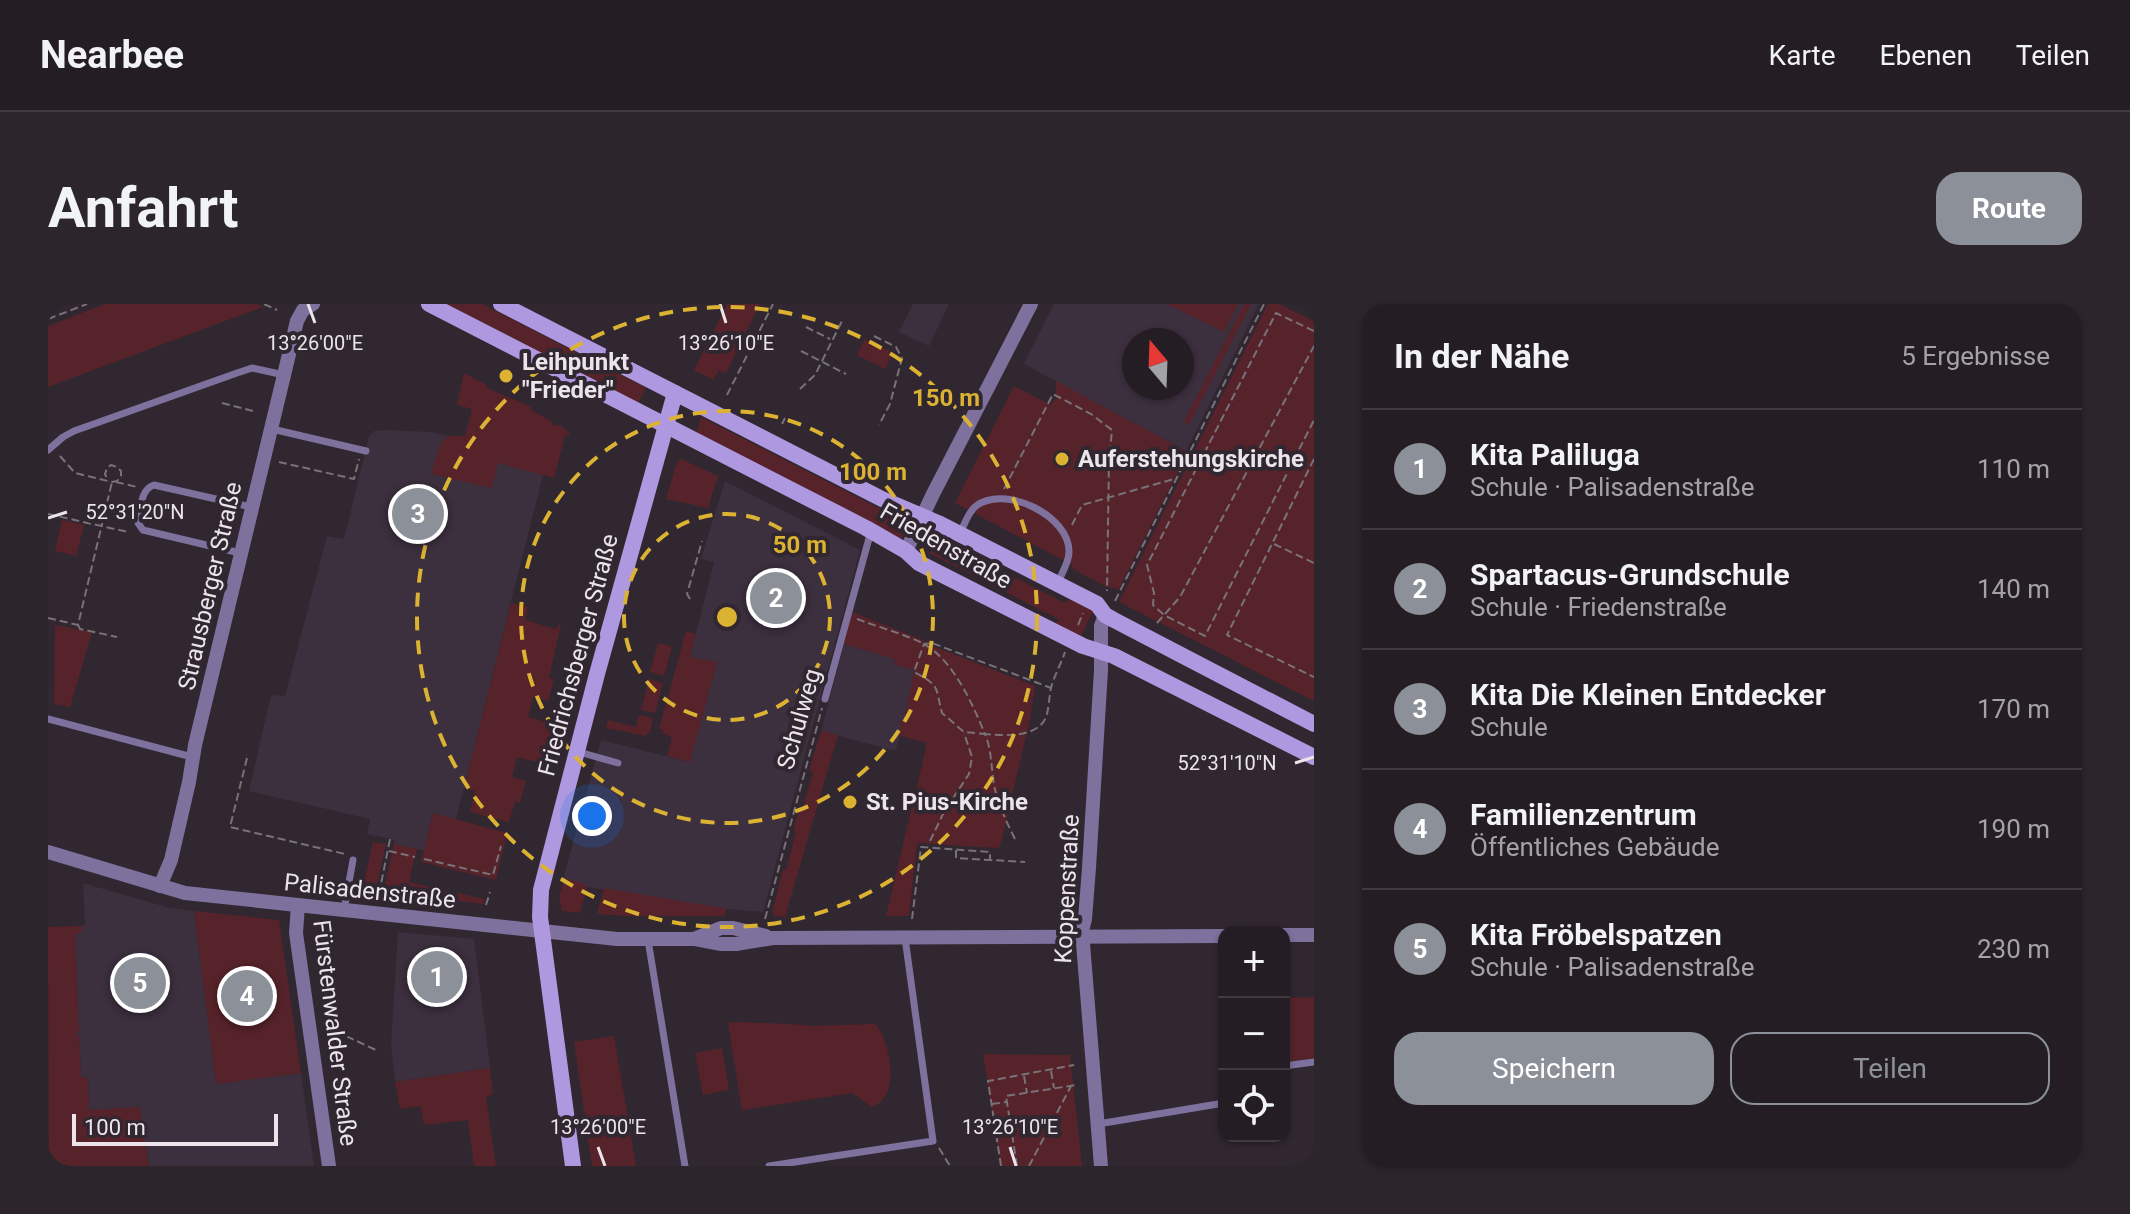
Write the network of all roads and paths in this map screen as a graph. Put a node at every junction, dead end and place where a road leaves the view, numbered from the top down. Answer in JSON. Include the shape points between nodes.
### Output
{"nodes":[{"id":1,"x":87,"y":304,"type":"edge"},
{"id":2,"x":264,"y":304,"type":"edge"},
{"id":3,"x":313,"y":304,"type":"edge"},
{"id":4,"x":429,"y":304,"type":"edge"},
{"id":5,"x":501,"y":304,"type":"edge"},
{"id":6,"x":773,"y":304,"type":"edge"},
{"id":7,"x":1031,"y":304,"type":"edge"},
{"id":8,"x":1264,"y":304,"type":"edge"},
{"id":9,"x":277,"y":310,"type":"dead end"},
{"id":10,"x":48,"y":319,"type":"edge"},
{"id":11,"x":843,"y":319,"type":"dead end"},
{"id":12,"x":806,"y":327,"type":"dead end"},
{"id":13,"x":1314,"y":331,"type":"edge"},
{"id":14,"x":874,"y":336,"type":"dead end"},
{"id":15,"x":832,"y":340,"type":"junction"},
{"id":16,"x":1314,"y":346,"type":"edge"},
{"id":17,"x":801,"y":351,"type":"dead end"},
{"id":18,"x":821,"y":361,"type":"junction"},
{"id":19,"x":846,"y":374,"type":"dead end"},
{"id":20,"x":285,"y":375,"type":"junction"},
{"id":21,"x":800,"y":389,"type":"dead end"},
{"id":22,"x":675,"y":393,"type":"junction"},
{"id":23,"x":727,"y":395,"type":"dead end"},
{"id":24,"x":222,"y":403,"type":"dead end"},
{"id":25,"x":253,"y":411,"type":"dead end"},
{"id":26,"x":785,"y":418,"type":"dead end"},
{"id":27,"x":1314,"y":420,"type":"edge"},
{"id":28,"x":782,"y":424,"type":"dead end"},
{"id":29,"x":665,"y":425,"type":"junction"},
{"id":30,"x":879,"y":425,"type":"dead end"},
{"id":31,"x":270,"y":428,"type":"junction"},
{"id":32,"x":49,"y":448,"type":"edge"},
{"id":33,"x":363,"y":451,"type":"joint"},
{"id":34,"x":1314,"y":459,"type":"edge"},
{"id":35,"x":276,"y":461,"type":"dead end"},
{"id":36,"x":1176,"y":479,"type":"junction"},
{"id":37,"x":112,"y":481,"type":"junction"},
{"id":38,"x":146,"y":489,"type":"junction"},
{"id":39,"x":1109,"y":498,"type":"junction"},
{"id":40,"x":998,"y":500,"type":"junction"},
{"id":41,"x":251,"y":507,"type":"junction"},
{"id":42,"x":48,"y":514,"type":"edge"},
{"id":43,"x":923,"y":517,"type":"junction"},
{"id":44,"x":102,"y":526,"type":"junction"},
{"id":45,"x":872,"y":530,"type":"junction"},
{"id":46,"x":128,"y":532,"type":"dead end"},
{"id":47,"x":960,"y":533,"type":"junction"},
{"id":48,"x":1065,"y":537,"type":"junction"},
{"id":49,"x":702,"y":541,"type":"dead end"},
{"id":50,"x":1273,"y":543,"type":"junction"},
{"id":51,"x":906,"y":551,"type":"junction"},
{"id":52,"x":240,"y":553,"type":"junction"},
{"id":53,"x":1314,"y":563,"type":"edge"},
{"id":54,"x":1057,"y":584,"type":"junction"},
{"id":55,"x":1107,"y":592,"type":"dead end"},
{"id":56,"x":690,"y":599,"type":"dead end"},
{"id":57,"x":1088,"y":604,"type":"dead end"},
{"id":58,"x":1110,"y":608,"type":"junction"},
{"id":59,"x":1164,"y":615,"type":"junction"},
{"id":60,"x":848,"y":616,"type":"junction"},
{"id":61,"x":48,"y":618,"type":"edge"},
{"id":62,"x":1156,"y":624,"type":"dead end"},
{"id":63,"x":78,"y":625,"type":"junction"},
{"id":64,"x":1077,"y":626,"type":"dead end"},
{"id":65,"x":117,"y":637,"type":"dead end"},
{"id":66,"x":924,"y":644,"type":"junction"},
{"id":67,"x":1066,"y":651,"type":"dead end"},
{"id":68,"x":1102,"y":651,"type":"junction"},
{"id":69,"x":1314,"y":677,"type":"edge"},
{"id":70,"x":1051,"y":688,"type":"junction"},
{"id":71,"x":825,"y":699,"type":"joint"},
{"id":72,"x":48,"y":719,"type":"edge"},
{"id":73,"x":1314,"y":724,"type":"edge"},
{"id":74,"x":964,"y":732,"type":"junction"},
{"id":75,"x":985,"y":734,"type":"junction"},
{"id":76,"x":577,"y":751,"type":"junction"},
{"id":77,"x":192,"y":757,"type":"junction"},
{"id":78,"x":1314,"y":757,"type":"edge"},
{"id":79,"x":247,"y":758,"type":"dead end"},
{"id":80,"x":618,"y":763,"type":"dead end"},
{"id":81,"x":390,"y":839,"type":"dead end"},
{"id":82,"x":1015,"y":839,"type":"dead end"},
{"id":83,"x":930,"y":841,"type":"dead end"},
{"id":84,"x":501,"y":846,"type":"dead end"},
{"id":85,"x":956,"y":850,"type":"junction"},
{"id":86,"x":388,"y":851,"type":"junction"},
{"id":87,"x":48,"y":852,"type":"edge"},
{"id":88,"x":415,"y":857,"type":"dead end"},
{"id":89,"x":352,"y":858,"type":"joint"},
{"id":90,"x":424,"y":859,"type":"dead end"},
{"id":91,"x":990,"y":860,"type":"junction"},
{"id":92,"x":1025,"y":862,"type":"dead end"},
{"id":93,"x":160,"y":886,"type":"junction"},
{"id":94,"x":490,"y":892,"type":"dead end"},
{"id":95,"x":379,"y":894,"type":"dead end"},
{"id":96,"x":298,"y":905,"type":"junction"},
{"id":97,"x":486,"y":905,"type":"dead end"},
{"id":98,"x":344,"y":910,"type":"junction"},
{"id":99,"x":765,"y":919,"type":"dead end"},
{"id":100,"x":912,"y":919,"type":"dead end"},
{"id":101,"x":542,"y":931,"type":"junction"},
{"id":102,"x":1290,"y":935,"type":"edge"},
{"id":103,"x":1314,"y":935,"type":"edge"},
{"id":104,"x":1218,"y":936,"type":"edge"},
{"id":105,"x":1082,"y":937,"type":"junction"},
{"id":106,"x":905,"y":938,"type":"junction"},
{"id":107,"x":648,"y":940,"type":"junction"},
{"id":108,"x":310,"y":1033,"type":"junction"},
{"id":109,"x":378,"y":1051,"type":"dead end"},
{"id":110,"x":1314,"y":1062,"type":"edge"},
{"id":111,"x":1074,"y":1065,"type":"dead end"},
{"id":112,"x":1290,"y":1065,"type":"edge"},
{"id":113,"x":1051,"y":1070,"type":"junction"},
{"id":114,"x":1024,"y":1074,"type":"junction"},
{"id":115,"x":1076,"y":1085,"type":"dead end"},
{"id":116,"x":1071,"y":1086,"type":"junction"},
{"id":117,"x":1054,"y":1089,"type":"junction"},
{"id":118,"x":1027,"y":1093,"type":"junction"},
{"id":119,"x":1007,"y":1101,"type":"junction"},
{"id":120,"x":992,"y":1104,"type":"junction"},
{"id":121,"x":1218,"y":1104,"type":"edge"},
{"id":122,"x":1098,"y":1124,"type":"junction"},
{"id":123,"x":933,"y":1141,"type":"junction"},
{"id":124,"x":329,"y":1166,"type":"edge"},
{"id":125,"x":573,"y":1166,"type":"edge"},
{"id":126,"x":685,"y":1166,"type":"edge"},
{"id":127,"x":769,"y":1166,"type":"edge"},
{"id":128,"x":950,"y":1166,"type":"edge"},
{"id":129,"x":1001,"y":1166,"type":"edge"},
{"id":130,"x":1017,"y":1166,"type":"edge"},
{"id":131,"x":1029,"y":1166,"type":"edge"},
{"id":132,"x":1101,"y":1166,"type":"edge"}],
"edges":[{"from":1,"to":10,"type":"path"},
{"from":2,"to":9,"type":"path"},
{"from":3,"to":20,"type":"street","name":"Strausberger Straße","via":[[299,316]]},
{"from":4,"to":29,"type":"street","name":"Friedenstraße"},
{"from":5,"to":22,"type":"street","name":"Friedenstraße"},
{"from":6,"to":23,"type":"path"},
{"from":7,"to":43,"type":"street"},
{"from":8,"to":36,"type":"path"},
{"from":11,"to":15,"type":"path"},
{"from":12,"to":15,"type":"path"},
{"from":13,"to":59,"type":"path","via":[[1276,313],[1147,565],[1153,605]]},
{"from":14,"to":30,"type":"path","via":[[896,347],[902,358]]},
{"from":15,"to":18,"type":"path"},
{"from":16,"to":59,"type":"path","via":[[1180,597]]},
{"from":17,"to":18,"type":"path"},
{"from":18,"to":19,"type":"path"},
{"from":18,"to":21,"type":"path"},
{"from":20,"to":31,"type":"street","name":"Strausberger Straße"},
{"from":20,"to":32,"type":"lane","via":[[252,368],[74,431]]},
{"from":22,"to":29,"type":"street","name":"Friedrichsberger Straße"},
{"from":22,"to":43,"type":"street","name":"Friedenstraße"},
{"from":24,"to":25,"type":"path"},
{"from":26,"to":28,"type":"path"},
{"from":27,"to":59,"type":"path","via":[[1205,636]]},
{"from":29,"to":45,"type":"street","name":"Friedenstraße"},
{"from":29,"to":76,"type":"street","name":"Friedrichsberger Straße"},
{"from":31,"to":33,"type":"lane"},
{"from":31,"to":41,"type":"street","name":"Strausberger Straße"},
{"from":32,"to":37,"type":"path","via":[[75,473]]},
{"from":33,"to":35,"type":"path","via":[[354,479]]},
{"from":34,"to":50,"type":"path"},
{"from":36,"to":39,"type":"path"},
{"from":36,"to":58,"type":"path"},
{"from":37,"to":38,"type":"path"},
{"from":37,"to":44,"type":"path"},
{"from":38,"to":41,"type":"lane","via":[[154,485]]},
{"from":38,"to":52,"type":"lane","via":[[138,523],[143,530]]},
{"from":39,"to":40,"type":"path","via":[[1112,430],[1053,394]]},
{"from":39,"to":48,"type":"path","via":[[1082,505]]},
{"from":39,"to":55,"type":"path"},
{"from":40,"to":47,"type":"lane","via":[[975,507]]},
{"from":40,"to":48,"type":"lane","via":[[1016,501],[1046,514]]},
{"from":41,"to":52,"type":"street","name":"Strausberger Straße"},
{"from":42,"to":44,"type":"path"},
{"from":43,"to":47,"type":"street","name":"Friedenstraße"},
{"from":43,"to":51,"type":"street"},
{"from":44,"to":46,"type":"path"},
{"from":44,"to":63,"type":"path"},
{"from":45,"to":51,"type":"street","name":"Friedenstraße"},
{"from":45,"to":60,"type":"lane","name":"Schulweg"},
{"from":47,"to":54,"type":"street","name":"Friedenstraße"},
{"from":48,"to":54,"type":"lane","via":[[1069,553]]},
{"from":49,"to":56,"type":"path"},
{"from":50,"to":53,"type":"path"},
{"from":50,"to":69,"type":"path","via":[[1227,635]]},
{"from":51,"to":68,"type":"street","name":"Friedenstraße","via":[[919,563]]},
{"from":52,"to":77,"type":"street","name":"Strausberger Straße"},
{"from":54,"to":58,"type":"street","name":"Friedenstraße"},
{"from":57,"to":64,"type":"path"},
{"from":58,"to":68,"type":"street","name":"Koppenstraße","via":[[1101,626]]},
{"from":58,"to":73,"type":"street","name":"Friedenstraße"},
{"from":59,"to":62,"type":"path"},
{"from":60,"to":66,"type":"path"},
{"from":60,"to":71,"type":"lane","name":"Schulweg"},
{"from":61,"to":63,"type":"path"},
{"from":63,"to":65,"type":"path"},
{"from":66,"to":70,"type":"path"},
{"from":66,"to":74,"type":"path","via":[[914,672],[938,690],[942,713]]},
{"from":66,"to":75,"type":"path","via":[[963,687]]},
{"from":67,"to":70,"type":"path"},
{"from":68,"to":78,"type":"street","name":"Friedenstraße"},
{"from":68,"to":105,"type":"street","name":"Koppenstraße"},
{"from":70,"to":75,"type":"path","via":[[1043,724],[1021,734]]},
{"from":71,"to":99,"type":"path","name":"Schulweg"},
{"from":72,"to":77,"type":"lane"},
{"from":74,"to":75,"type":"path"},
{"from":74,"to":83,"type":"path","via":[[972,757],[969,774]]},
{"from":75,"to":82,"type":"path","via":[[1001,810]]},
{"from":76,"to":80,"type":"lane"},
{"from":76,"to":101,"type":"street","name":"Friedrichsberger Straße","via":[[544,876]]},
{"from":77,"to":93,"type":"street","name":"Strausberger Straße","via":[[174,847]]},
{"from":79,"to":89,"type":"path","via":[[230,827]]},
{"from":81,"to":86,"type":"path"},
{"from":84,"to":90,"type":"path","via":[[493,875]]},
{"from":85,"to":91,"type":"path","via":[[990,852]]},
{"from":85,"to":91,"type":"path","via":[[956,858]]},
{"from":85,"to":100,"type":"path","via":[[921,847]]},
{"from":86,"to":88,"type":"path"},
{"from":86,"to":95,"type":"path"},
{"from":87,"to":93,"type":"street","name":"Palisadenstraße"},
{"from":89,"to":98,"type":"lane"},
{"from":91,"to":92,"type":"path"},
{"from":93,"to":96,"type":"street","name":"Palisadenstraße"},
{"from":94,"to":97,"type":"path"},
{"from":96,"to":98,"type":"street","name":"Palisadenstraße"},
{"from":96,"to":108,"type":"street","name":"Fürstenwalder Straße","via":[[296,933]]},
{"from":98,"to":101,"type":"street","name":"Palisadenstraße"},
{"from":101,"to":107,"type":"street","name":"Palisadenstraße"},
{"from":101,"to":125,"type":"street","name":"Friedrichsberger Straße"},
{"from":102,"to":103,"type":"street"},
{"from":104,"to":105,"type":"street","name":"Palisadenstraße"},
{"from":105,"to":106,"type":"street","name":"Palisadenstraße"},
{"from":105,"to":122,"type":"street","name":"Koppenstraße"},
{"from":106,"to":107,"type":"street","name":"Palisadenstraße","via":[[773,938],[736,944]]},
{"from":106,"to":123,"type":"lane"},
{"from":107,"to":126,"type":"lane"},
{"from":108,"to":109,"type":"path","via":[[331,1029]]},
{"from":108,"to":124,"type":"street","name":"Fürstenwalder Straße"},
{"from":110,"to":112,"type":"lane"},
{"from":111,"to":113,"type":"path"},
{"from":113,"to":114,"type":"path"},
{"from":113,"to":117,"type":"path"},
{"from":114,"to":118,"type":"path"},
{"from":114,"to":120,"type":"path","via":[[988,1081]]},
{"from":115,"to":116,"type":"path"},
{"from":116,"to":117,"type":"path"},
{"from":116,"to":131,"type":"path"},
{"from":117,"to":118,"type":"path"},
{"from":118,"to":119,"type":"path","via":[[1006,1096]]},
{"from":119,"to":120,"type":"path"},
{"from":119,"to":130,"type":"path"},
{"from":120,"to":129,"type":"path"},
{"from":121,"to":122,"type":"lane"},
{"from":122,"to":132,"type":"street","name":"Koppenstraße"},
{"from":123,"to":127,"type":"lane"},
{"from":123,"to":128,"type":"path"}]}
